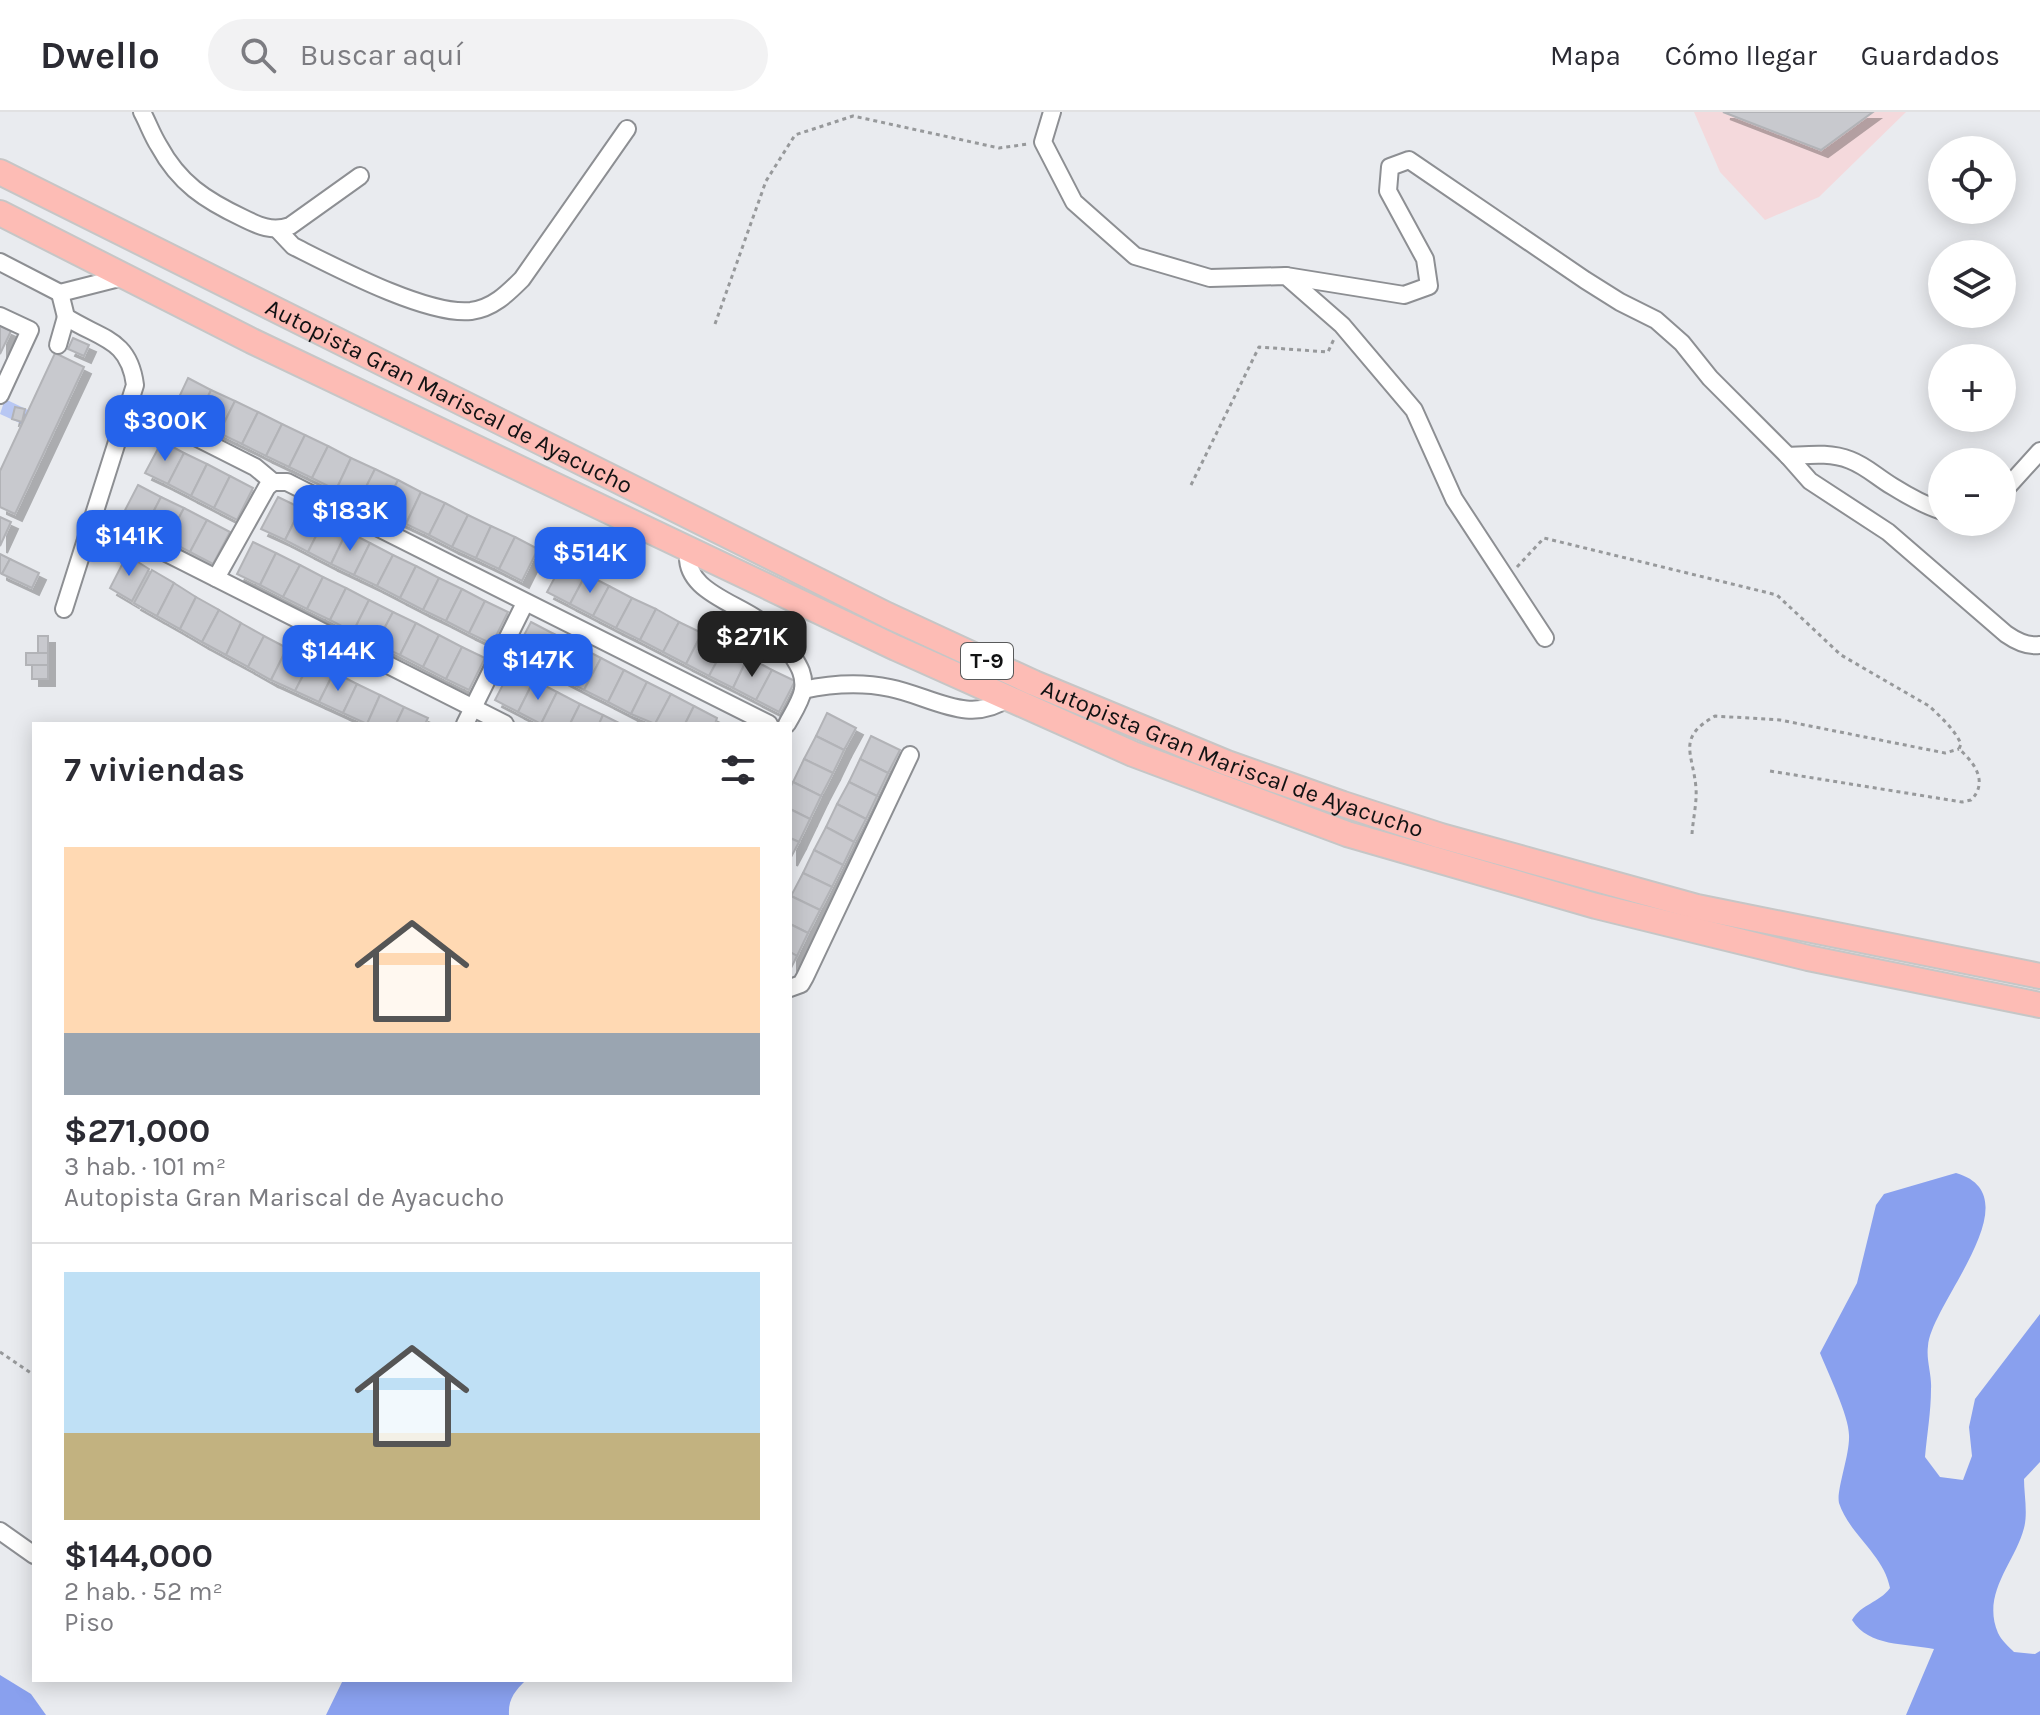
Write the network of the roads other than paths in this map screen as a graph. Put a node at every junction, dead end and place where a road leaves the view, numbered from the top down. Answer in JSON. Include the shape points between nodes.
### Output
{"nodes":[{"id":1,"x":142,"y":112,"type":"edge"},
{"id":2,"x":1052,"y":112,"type":"edge"},
{"id":3,"x":627,"y":129,"type":"dead end"},
{"id":4,"x":0,"y":172,"type":"edge"},
{"id":5,"x":360,"y":176,"type":"dead end"},
{"id":6,"x":0,"y":213,"type":"edge"},
{"id":7,"x":277,"y":229,"type":"junction"},
{"id":8,"x":0,"y":262,"type":"edge"},
{"id":9,"x":1286,"y":276,"type":"junction"},
{"id":10,"x":123,"y":277,"type":"junction"},
{"id":11,"x":60,"y":293,"type":"junction"},
{"id":12,"x":0,"y":316,"type":"edge"},
{"id":13,"x":66,"y":317,"type":"junction"},
{"id":14,"x":58,"y":345,"type":"dead end"},
{"id":15,"x":0,"y":395,"type":"edge"},
{"id":16,"x":148,"y":413,"type":"dead end"},
{"id":17,"x":2040,"y":451,"type":"edge"},
{"id":18,"x":1788,"y":456,"type":"junction"},
{"id":19,"x":2016,"y":478,"type":"edge"},
{"id":20,"x":273,"y":482,"type":"junction"},
{"id":21,"x":1928,"y":505,"type":"edge"},
{"id":22,"x":115,"y":527,"type":"dead end"},
{"id":23,"x":689,"y":548,"type":"junction"},
{"id":24,"x":216,"y":578,"type":"junction"},
{"id":25,"x":525,"y":603,"type":"junction"},
{"id":26,"x":64,"y":609,"type":"dead end"},
{"id":27,"x":1545,"y":638,"type":"dead end"},
{"id":28,"x":2040,"y":645,"type":"edge"},
{"id":29,"x":803,"y":690,"type":"junction"},
{"id":30,"x":1008,"y":698,"type":"junction"},
{"id":31,"x":473,"y":708,"type":"junction"},
{"id":32,"x":466,"y":722,"type":"edge"},
{"id":33,"x":501,"y":722,"type":"edge"},
{"id":34,"x":765,"y":722,"type":"edge"},
{"id":35,"x":788,"y":722,"type":"edge"},
{"id":36,"x":910,"y":755,"type":"dead end"},
{"id":37,"x":2040,"y":976,"type":"edge"},
{"id":38,"x":792,"y":987,"type":"edge"},
{"id":39,"x":2040,"y":1006,"type":"edge"},
{"id":40,"x":0,"y":1531,"type":"edge"},
{"id":41,"x":32,"y":1554,"type":"edge"}],
"edges":[{"from":1,"to":7,"type":"street","via":[[170,166],[189,187],[260,226]]},
{"from":2,"to":9,"type":"street","via":[[1043,142],[1074,202],[1135,256],[1210,278]]},
{"from":3,"to":7,"type":"street","via":[[522,279],[504,297],[471,311],[420,303],[293,246]]},
{"from":4,"to":37,"type":"highway","name":"Autopista Gran Mariscal de Ayacucho","number":"T-9","via":[[887,615],[1227,763],[1441,836],[1697,907]]},
{"from":5,"to":7,"type":"street","via":[[302,220]]},
{"from":6,"to":10,"type":"highway","name":"Autopista Gran Mariscal de Ayacucho","number":"T-9"},
{"from":8,"to":11,"type":"street"},
{"from":9,"to":18,"type":"street","via":[[1404,295],[1429,286],[1425,259],[1388,191],[1390,167],[1409,160],[1585,280],[1656,320]]},
{"from":9,"to":27,"type":"street","via":[[1342,325],[1414,410],[1454,499]]},
{"from":10,"to":11,"type":"street"},
{"from":10,"to":23,"type":"highway","name":"Autopista Gran Mariscal de Ayacucho","number":"T-9"},
{"from":11,"to":13,"type":"street"},
{"from":12,"to":15,"type":"street","via":[[30,330]]},
{"from":13,"to":14,"type":"street"},
{"from":13,"to":26,"type":"street","via":[[116,343],[125,353],[135,385]]},
{"from":16,"to":20,"type":"street","via":[[255,467]]},
{"from":17,"to":19,"type":"street"},
{"from":18,"to":21,"type":"street","via":[[1848,459]]},
{"from":18,"to":28,"type":"street","via":[[1810,481],[1888,532],[2006,634],[2017,642]]},
{"from":20,"to":24,"type":"street","via":[[257,500]]},
{"from":20,"to":25,"type":"street","via":[[293,484]]},
{"from":22,"to":24,"type":"street"},
{"from":23,"to":29,"type":"street","via":[[694,578],[772,631],[801,669]]},
{"from":23,"to":30,"type":"highway","name":"Autopista Gran Mariscal de Ayacucho","number":"T-9"},
{"from":24,"to":31,"type":"street"},
{"from":25,"to":31,"type":"street"},
{"from":25,"to":34,"type":"street"},
{"from":29,"to":30,"type":"street","via":[[835,684],[886,687],[971,712]]},
{"from":29,"to":35,"type":"street"},
{"from":30,"to":39,"type":"highway","name":"Autopista Gran Mariscal de Ayacucho","number":"T-9","via":[[1133,754],[1347,834],[1596,906],[1777,951]]},
{"from":31,"to":32,"type":"street"},
{"from":31,"to":33,"type":"street"},
{"from":36,"to":38,"type":"street","via":[[805,977]]},
{"from":40,"to":41,"type":"street"}]}
